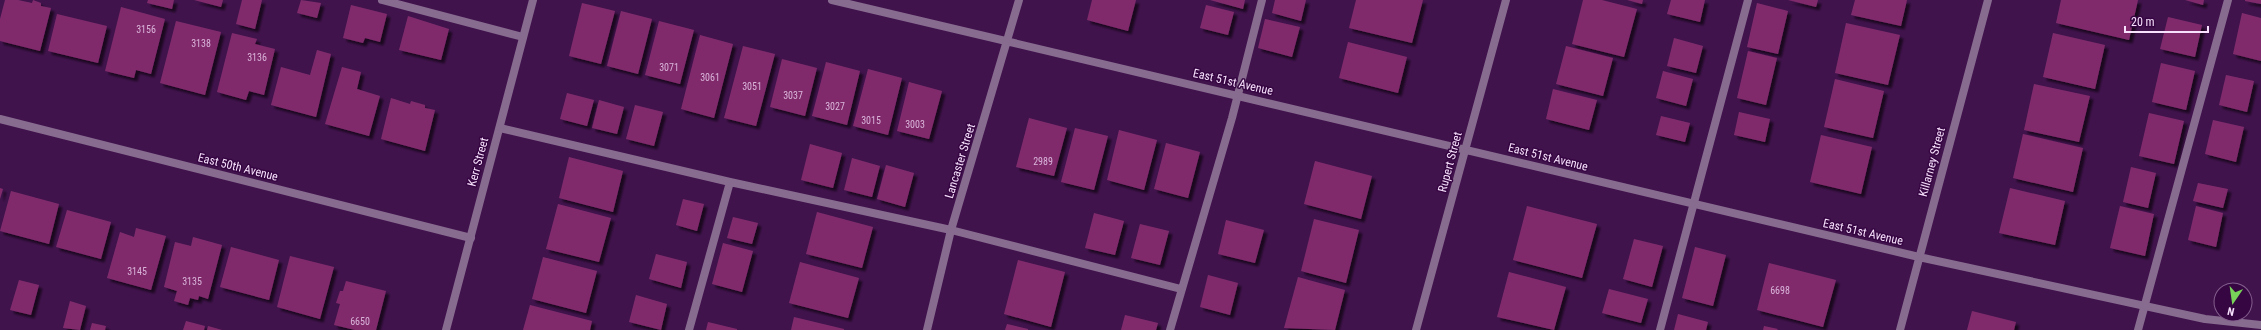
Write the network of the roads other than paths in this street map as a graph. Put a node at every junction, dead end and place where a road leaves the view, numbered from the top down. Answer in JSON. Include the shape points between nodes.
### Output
{"nodes":[{"id":1,"x":382,"y":0,"type":"edge"},
{"id":2,"x":533,"y":0,"type":"edge"},
{"id":3,"x":832,"y":0,"type":"edge"},
{"id":4,"x":1019,"y":0,"type":"edge"},
{"id":5,"x":1262,"y":0,"type":"edge"},
{"id":6,"x":1506,"y":0,"type":"edge"},
{"id":7,"x":1748,"y":0,"type":"edge"},
{"id":8,"x":1988,"y":0,"type":"edge"},
{"id":9,"x":2228,"y":0,"type":"edge"},
{"id":10,"x":523,"y":37,"type":"junction"},
{"id":11,"x":1008,"y":43,"type":"junction"},
{"id":12,"x":1237,"y":95,"type":"junction"},
{"id":13,"x":0,"y":119,"type":"edge"},
{"id":14,"x":500,"y":128,"type":"junction"},
{"id":15,"x":1467,"y":150,"type":"junction"},
{"id":16,"x":730,"y":182,"type":"junction"},
{"id":17,"x":1694,"y":204,"type":"junction"},
{"id":18,"x":951,"y":230,"type":"junction"},
{"id":19,"x":471,"y":238,"type":"junction"},
{"id":20,"x":1919,"y":257,"type":"junction"},
{"id":21,"x":1181,"y":289,"type":"junction"},
{"id":22,"x":2144,"y":306,"type":"junction"},
{"id":23,"x":2261,"y":325,"type":"edge"},
{"id":24,"x":446,"y":330,"type":"edge"},
{"id":25,"x":689,"y":330,"type":"edge"},
{"id":26,"x":927,"y":330,"type":"edge"},
{"id":27,"x":1170,"y":330,"type":"edge"},
{"id":28,"x":1416,"y":330,"type":"edge"},
{"id":29,"x":1660,"y":330,"type":"edge"},
{"id":30,"x":1900,"y":330,"type":"edge"},
{"id":31,"x":2138,"y":330,"type":"edge"}],
"edges":[{"from":1,"to":10,"type":"street"},
{"from":2,"to":10,"type":"street","name":"Kerr Street"},
{"from":3,"to":11,"type":"street","name":"East 51st Avenue"},
{"from":4,"to":11,"type":"street","name":"Lancaster Street"},
{"from":5,"to":12,"type":"street"},
{"from":6,"to":15,"type":"street","name":"Rupert Street"},
{"from":7,"to":17,"type":"street"},
{"from":8,"to":20,"type":"street","name":"Killarney Street"},
{"from":9,"to":22,"type":"street"},
{"from":10,"to":14,"type":"street","name":"Kerr Street"},
{"from":11,"to":12,"type":"street","name":"East 51st Avenue"},
{"from":11,"to":18,"type":"street","name":"Lancaster Street"},
{"from":12,"to":15,"type":"street","name":"East 51st Avenue"},
{"from":12,"to":21,"type":"street"},
{"from":13,"to":19,"type":"street","name":"East 50th Avenue"},
{"from":14,"to":16,"type":"street"},
{"from":14,"to":19,"type":"street","name":"Kerr Street"},
{"from":15,"to":17,"type":"street","name":"East 51st Avenue"},
{"from":15,"to":28,"type":"street","name":"Rupert Street"},
{"from":16,"to":18,"type":"street"},
{"from":16,"to":25,"type":"street"},
{"from":17,"to":20,"type":"street","name":"East 51st Avenue"},
{"from":17,"to":29,"type":"street"},
{"from":18,"to":21,"type":"street"},
{"from":18,"to":26,"type":"street","name":"Lancaster Street"},
{"from":19,"to":24,"type":"street","name":"Kerr Street"},
{"from":20,"to":22,"type":"street","name":"East 51st Avenue"},
{"from":20,"to":30,"type":"street","name":"Killarney Street"},
{"from":21,"to":27,"type":"street"},
{"from":22,"to":23,"type":"street","name":"East 51st Avenue","via":[[2206,319]]},
{"from":22,"to":31,"type":"street"}]}
